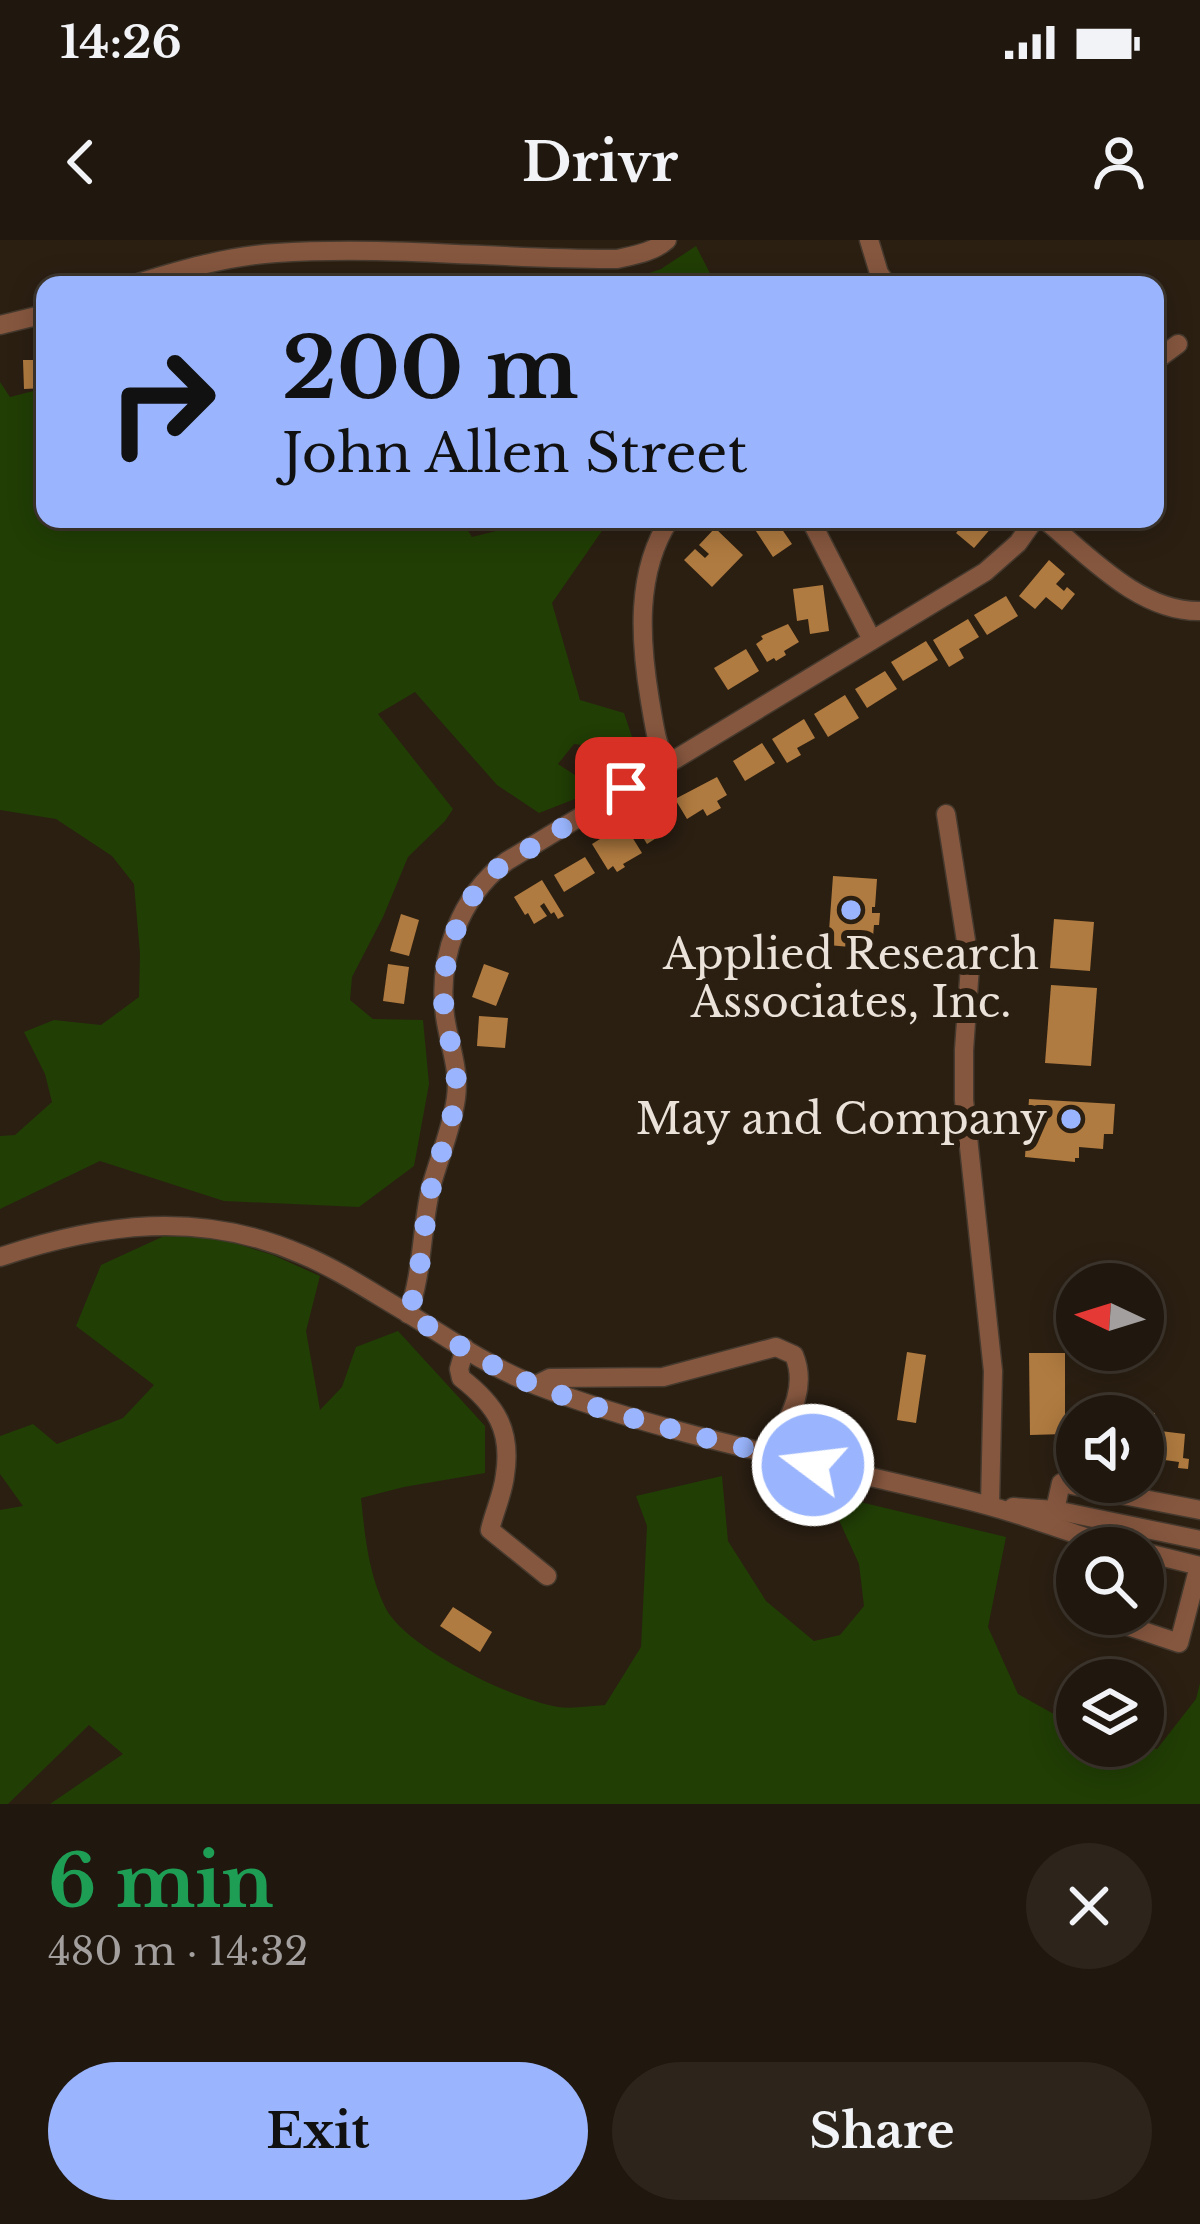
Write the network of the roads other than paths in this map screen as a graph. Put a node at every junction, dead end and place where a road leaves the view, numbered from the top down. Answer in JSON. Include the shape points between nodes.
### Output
{"nodes":[{"id":1,"x":667,"y":240,"type":"edge"},
{"id":2,"x":868,"y":240,"type":"edge"},
{"id":3,"x":579,"y":249,"type":"edge"},
{"id":4,"x":164,"y":276,"type":"edge"},
{"id":5,"x":881,"y":276,"type":"edge"},
{"id":6,"x":36,"y":316,"type":"edge"},
{"id":7,"x":0,"y":325,"type":"edge"},
{"id":8,"x":1178,"y":344,"type":"dead end"},
{"id":9,"x":1164,"y":354,"type":"edge"},
{"id":10,"x":665,"y":528,"type":"edge"},
{"id":11,"x":816,"y":528,"type":"edge"},
{"id":12,"x":1029,"y":528,"type":"edge"},
{"id":13,"x":1055,"y":528,"type":"edge"},
{"id":14,"x":1200,"y":611,"type":"edge"},
{"id":15,"x":872,"y":640,"type":"junction"},
{"id":16,"x":666,"y":764,"type":"junction"},
{"id":17,"x":946,"y":814,"type":"dead end"},
{"id":18,"x":0,"y":1257,"type":"edge"},
{"id":19,"x":408,"y":1314,"type":"junction"},
{"id":20,"x":465,"y":1348,"type":"junction"},
{"id":21,"x":536,"y":1385,"type":"junction"},
{"id":22,"x":770,"y":1454,"type":"junction"},
{"id":23,"x":990,"y":1505,"type":"junction"},
{"id":24,"x":1054,"y":1510,"type":"junction"},
{"id":25,"x":1200,"y":1510,"type":"edge"},
{"id":26,"x":1057,"y":1527,"type":"edge"},
{"id":27,"x":1200,"y":1540,"type":"edge"},
{"id":28,"x":1164,"y":1557,"type":"edge"},
{"id":29,"x":1199,"y":1566,"type":"edge"},
{"id":30,"x":547,"y":1576,"type":"dead end"},
{"id":31,"x":1154,"y":1635,"type":"edge"}],
"edges":[{"from":1,"to":3,"type":"street","via":[[617,259]]},
{"from":2,"to":5,"type":"street"},
{"from":3,"to":4,"type":"street","via":[[278,253]]},
{"from":6,"to":7,"type":"street"},
{"from":8,"to":9,"type":"street"},
{"from":10,"to":16,"type":"street","via":[[642,626]]},
{"from":11,"to":15,"type":"street"},
{"from":12,"to":15,"type":"street","via":[[1003,559]]},
{"from":13,"to":14,"type":"street","via":[[1141,594]]},
{"from":15,"to":16,"type":"street"},
{"from":16,"to":19,"type":"street","via":[[507,861],[461,915],[444,992],[455,1101]]},
{"from":17,"to":23,"type":"street","via":[[970,966],[963,1076],[993,1371]]},
{"from":18,"to":19,"type":"street","via":[[124,1227],[202,1227],[299,1253]]},
{"from":19,"to":20,"type":"street"},
{"from":20,"to":21,"type":"street"},
{"from":20,"to":30,"type":"street","via":[[461,1378],[485,1396],[505,1430],[506,1476],[490,1530]]},
{"from":21,"to":22,"type":"street"},
{"from":21,"to":22,"type":"street","via":[[550,1378],[663,1377],[776,1347],[794,1355],[801,1381]]},
{"from":22,"to":23,"type":"street"},
{"from":23,"to":24,"type":"street"},
{"from":23,"to":26,"type":"street"},
{"from":24,"to":25,"type":"street","via":[[1061,1483]]},
{"from":24,"to":27,"type":"street"},
{"from":28,"to":29,"type":"street"},
{"from":29,"to":31,"type":"street","via":[[1179,1643]]}]}
